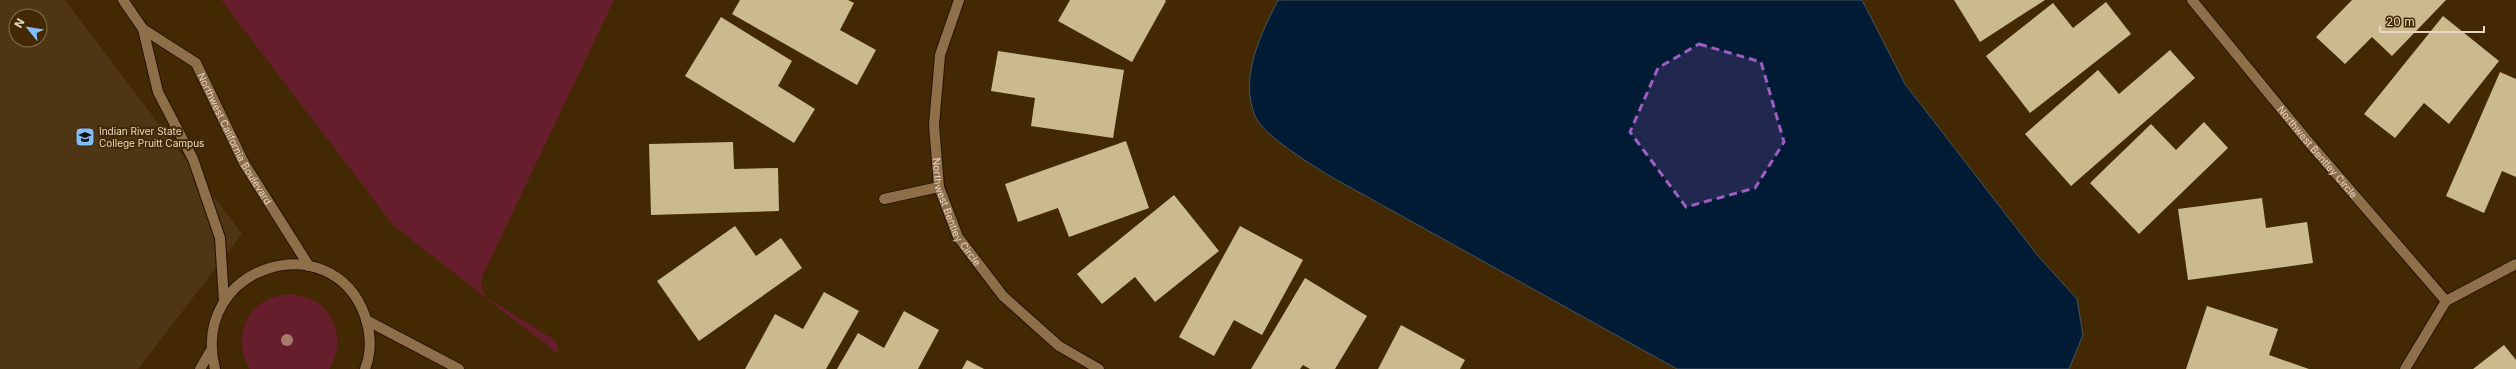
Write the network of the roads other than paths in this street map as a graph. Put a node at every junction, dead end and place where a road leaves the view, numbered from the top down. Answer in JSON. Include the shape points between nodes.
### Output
{"nodes":[{"id":1,"x":123,"y":0,"type":"edge"},
{"id":2,"x":959,"y":0,"type":"edge"},
{"id":3,"x":2192,"y":0,"type":"edge"},
{"id":4,"x":143,"y":29,"type":"junction"},
{"id":5,"x":938,"y":186,"type":"junction"},
{"id":6,"x":884,"y":199,"type":"dead end"},
{"id":7,"x":2516,"y":264,"type":"edge"},
{"id":8,"x":309,"y":266,"type":"junction"},
{"id":9,"x":224,"y":301,"type":"junction"},
{"id":10,"x":2446,"y":301,"type":"junction"},
{"id":11,"x":366,"y":320,"type":"junction"},
{"id":12,"x":211,"y":350,"type":"junction"},
{"id":13,"x":200,"y":369,"type":"edge"},
{"id":14,"x":216,"y":369,"type":"edge"},
{"id":15,"x":365,"y":369,"type":"edge"},
{"id":16,"x":459,"y":369,"type":"edge"},
{"id":17,"x":1099,"y":369,"type":"edge"},
{"id":18,"x":2405,"y":369,"type":"edge"}],
"edges":[{"from":1,"to":4,"type":"street","name":"Northwest California Boulevard"},
{"from":2,"to":5,"type":"street","name":"Northwest Bentley Circle","via":[[940,55],[934,125]]},
{"from":3,"to":10,"type":"street","name":"Northwest Bentley Circle","via":[[2306,139]]},
{"from":4,"to":8,"type":"street","name":"Northwest California Boulevard","via":[[196,63],[244,163]]},
{"from":4,"to":9,"type":"street","name":"Northwest California Boulevard","via":[[158,92],[193,159],[220,238]]},
{"from":5,"to":6,"type":"street"},
{"from":5,"to":17,"type":"street","name":"Northwest Bentley Circle","via":[[958,237],[1003,296],[1059,346]]},
{"from":7,"to":10,"type":"street"},
{"from":8,"to":9,"type":"street","via":[[293,264],[266,268],[242,280]]},
{"from":8,"to":11,"type":"street","via":[[343,282],[360,304]]},
{"from":9,"to":12,"type":"street","via":[[214,324]]},
{"from":10,"to":18,"type":"street"},
{"from":11,"to":15,"type":"street","via":[[370,329],[370,356]]},
{"from":11,"to":16,"type":"street"},
{"from":12,"to":13,"type":"street"},
{"from":12,"to":14,"type":"street"}]}
